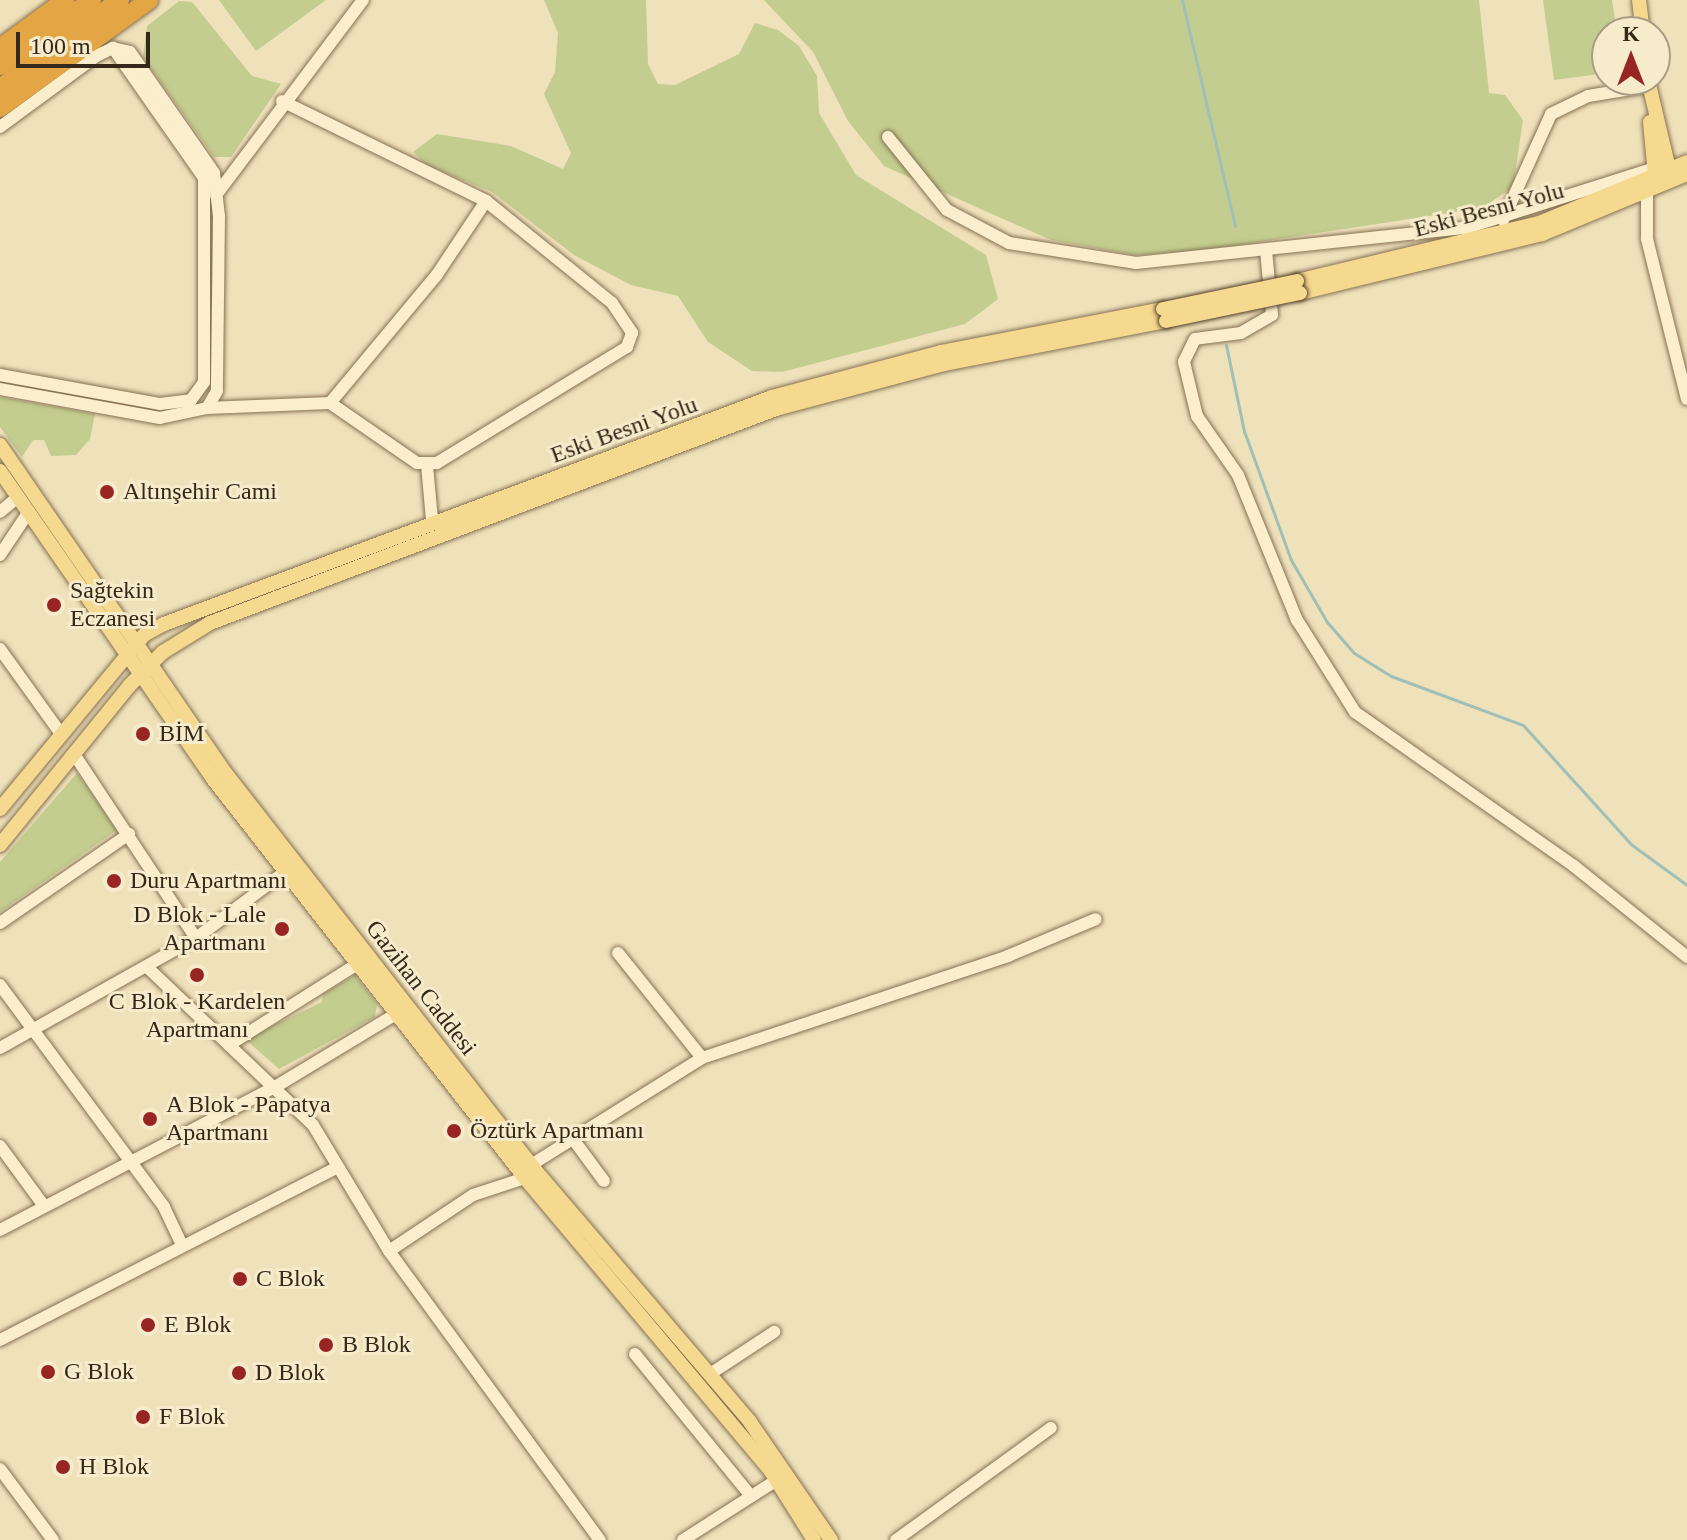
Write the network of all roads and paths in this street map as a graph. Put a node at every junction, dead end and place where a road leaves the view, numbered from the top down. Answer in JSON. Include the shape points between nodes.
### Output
{"nodes":[{"id":1,"x":65,"y":0,"type":"edge"},
{"id":2,"x":92,"y":0,"type":"edge"},
{"id":3,"x":120,"y":0,"type":"edge"},
{"id":4,"x":149,"y":0,"type":"edge"},
{"id":5,"x":363,"y":0,"type":"edge"},
{"id":6,"x":0,"y":48,"type":"edge"},
{"id":7,"x":0,"y":66,"type":"edge"},
{"id":8,"x":0,"y":88,"type":"edge"},
{"id":9,"x":1591,"y":95,"type":"edge"},
{"id":10,"x":1650,"y":96,"type":"edge"},
{"id":11,"x":282,"y":101,"type":"junction"},
{"id":12,"x":1651,"y":106,"type":"junction"},
{"id":13,"x":0,"y":108,"type":"edge"},
{"id":14,"x":0,"y":127,"type":"edge"},
{"id":15,"x":888,"y":137,"type":"dead end"},
{"id":16,"x":1687,"y":162,"type":"edge"},
{"id":17,"x":1687,"y":174,"type":"edge"},
{"id":18,"x":1670,"y":176,"type":"junction"},
{"id":19,"x":1652,"y":182,"type":"junction"},
{"id":20,"x":213,"y":196,"type":"junction"},
{"id":21,"x":486,"y":201,"type":"junction"},
{"id":22,"x":1503,"y":220,"type":"junction"},
{"id":23,"x":1266,"y":250,"type":"junction"},
{"id":24,"x":1164,"y":315,"type":"junction"},
{"id":25,"x":0,"y":375,"type":"edge"},
{"id":26,"x":0,"y":389,"type":"edge"},
{"id":27,"x":1687,"y":399,"type":"edge"},
{"id":28,"x":330,"y":403,"type":"junction"},
{"id":29,"x":207,"y":408,"type":"junction"},
{"id":30,"x":0,"y":445,"type":"edge"},
{"id":31,"x":427,"y":465,"type":"junction"},
{"id":32,"x":0,"y":471,"type":"edge"},
{"id":33,"x":18,"y":497,"type":"junction"},
{"id":34,"x":0,"y":512,"type":"edge"},
{"id":35,"x":28,"y":513,"type":"junction"},
{"id":36,"x":432,"y":520,"type":"junction"},
{"id":37,"x":0,"y":555,"type":"edge"},
{"id":38,"x":164,"y":624,"type":"junction"},
{"id":39,"x":120,"y":627,"type":"junction"},
{"id":40,"x":0,"y":649,"type":"edge"},
{"id":41,"x":130,"y":652,"type":"junction"},
{"id":42,"x":143,"y":671,"type":"junction"},
{"id":43,"x":61,"y":734,"type":"junction"},
{"id":44,"x":74,"y":754,"type":"junction"},
{"id":45,"x":0,"y":809,"type":"edge"},
{"id":46,"x":129,"y":834,"type":"junction"},
{"id":47,"x":0,"y":845,"type":"edge"},
{"id":48,"x":285,"y":872,"type":"junction"},
{"id":49,"x":1096,"y":919,"type":"dead end"},
{"id":50,"x":0,"y":923,"type":"edge"},
{"id":51,"x":196,"y":938,"type":"junction"},
{"id":52,"x":618,"y":953,"type":"dead end"},
{"id":53,"x":1687,"y":957,"type":"edge"},
{"id":54,"x":357,"y":964,"type":"junction"},
{"id":55,"x":147,"y":967,"type":"junction"},
{"id":56,"x":0,"y":985,"type":"edge"},
{"id":57,"x":396,"y":1014,"type":"junction"},
{"id":58,"x":33,"y":1034,"type":"junction"},
{"id":59,"x":229,"y":1045,"type":"junction"},
{"id":60,"x":0,"y":1048,"type":"edge"},
{"id":61,"x":702,"y":1058,"type":"junction"},
{"id":62,"x":275,"y":1087,"type":"junction"},
{"id":63,"x":570,"y":1135,"type":"junction"},
{"id":64,"x":0,"y":1146,"type":"edge"},
{"id":65,"x":130,"y":1161,"type":"junction"},
{"id":66,"x":334,"y":1169,"type":"junction"},
{"id":67,"x":528,"y":1172,"type":"junction"},
{"id":68,"x":604,"y":1181,"type":"dead end"},
{"id":69,"x":44,"y":1206,"type":"junction"},
{"id":70,"x":0,"y":1230,"type":"edge"},
{"id":71,"x":182,"y":1245,"type":"junction"},
{"id":72,"x":389,"y":1251,"type":"junction"},
{"id":73,"x":774,"y":1332,"type":"dead end"},
{"id":74,"x":0,"y":1340,"type":"edge"},
{"id":75,"x":635,"y":1354,"type":"dead end"},
{"id":76,"x":710,"y":1374,"type":"junction"},
{"id":77,"x":1051,"y":1428,"type":"dead end"},
{"id":78,"x":0,"y":1469,"type":"edge"},
{"id":79,"x":777,"y":1480,"type":"junction"},
{"id":80,"x":751,"y":1496,"type":"junction"},
{"id":81,"x":53,"y":1540,"type":"edge"},
{"id":82,"x":600,"y":1540,"type":"edge"},
{"id":83,"x":683,"y":1540,"type":"edge"},
{"id":84,"x":814,"y":1540,"type":"edge"},
{"id":85,"x":831,"y":1540,"type":"edge"},
{"id":86,"x":896,"y":1540,"type":"edge"}],
"edges":[{"from":1,"to":6,"type":"highway"},
{"from":2,"to":7,"type":"highway"},
{"from":3,"to":8,"type":"highway"},
{"from":4,"to":13,"type":"highway"},
{"from":5,"to":11,"type":"street"},
{"from":9,"to":22,"type":"street","via":[[1551,114]]},
{"from":10,"to":12,"type":"main road"},
{"from":11,"to":20,"type":"street"},
{"from":11,"to":21,"type":"street"},
{"from":12,"to":18,"type":"main road"},
{"from":12,"to":19,"type":"main road"},
{"from":14,"to":20,"type":"street","via":[[113,48]]},
{"from":15,"to":23,"type":"street","via":[[947,210],[1009,243],[1136,263]]},
{"from":16,"to":18,"type":"main road","name":"Eski Besni Yolu"},
{"from":17,"to":18,"type":"main road","name":"Eski Besni Yolu"},
{"from":18,"to":19,"type":"main road","name":"Eski Besni Yolu"},
{"from":19,"to":22,"type":"street"},
{"from":19,"to":24,"type":"main road","name":"Eski Besni Yolu","bridge":true,"via":[[1542,234]]},
{"from":19,"to":27,"type":"street","via":[[1647,239]]},
{"from":20,"to":25,"type":"street","via":[[204,382],[191,400],[118,400]]},
{"from":20,"to":29,"type":"street","via":[[217,382]]},
{"from":21,"to":28,"type":"street","via":[[436,276]]},
{"from":21,"to":31,"type":"street","via":[[612,303],[631,340]]},
{"from":22,"to":23,"type":"street"},
{"from":23,"to":53,"type":"street","via":[[1272,315],[1241,333],[1195,339],[1184,362],[1197,416],[1238,475],[1297,620],[1355,712],[1574,866]]},
{"from":24,"to":36,"type":"main road","name":"Eski Besni Yolu","via":[[800,388]]},
{"from":24,"to":42,"type":"main road","name":"Eski Besni Yolu","via":[[930,367],[776,409],[277,593],[210,623]]},
{"from":26,"to":29,"type":"street","via":[[131,415],[181,418]]},
{"from":28,"to":29,"type":"street"},
{"from":28,"to":31,"type":"street"},
{"from":30,"to":39,"type":"main road","name":"Gazihan Caddesi"},
{"from":31,"to":36,"type":"street"},
{"from":32,"to":33,"type":"main road","name":"Gazihan Caddesi"},
{"from":33,"to":34,"type":"street"},
{"from":33,"to":35,"type":"main road","name":"Gazihan Caddesi"},
{"from":35,"to":37,"type":"street"},
{"from":35,"to":41,"type":"main road","name":"Gazihan Caddesi"},
{"from":36,"to":38,"type":"main road","name":"Eski Besni Yolu"},
{"from":38,"to":39,"type":"main road"},
{"from":38,"to":41,"type":"main road","name":"Eski Besni Yolu"},
{"from":39,"to":41,"type":"main road","name":"Gazihan Caddesi"},
{"from":40,"to":43,"type":"street"},
{"from":41,"to":42,"type":"main road","name":"Gazihan Caddesi"},
{"from":41,"to":43,"type":"main road","name":"Eski Besni Yolu"},
{"from":42,"to":44,"type":"main road","name":"Eski Besni Yolu"},
{"from":42,"to":48,"type":"main road","name":"Gazihan Caddesi"},
{"from":42,"to":67,"type":"main road","name":"Gazihan Caddesi"},
{"from":43,"to":45,"type":"main road","name":"Eski Besni Yolu"},
{"from":44,"to":46,"type":"street"},
{"from":44,"to":47,"type":"main road","name":"Eski Besni Yolu"},
{"from":46,"to":50,"type":"street"},
{"from":46,"to":51,"type":"street"},
{"from":48,"to":51,"type":"street"},
{"from":48,"to":54,"type":"main road","name":"Gazihan Caddesi"},
{"from":49,"to":61,"type":"street","via":[[1008,956]]},
{"from":51,"to":55,"type":"street"},
{"from":52,"to":61,"type":"street"},
{"from":54,"to":57,"type":"main road","name":"Gazihan Caddesi"},
{"from":54,"to":59,"type":"street"},
{"from":55,"to":58,"type":"street"},
{"from":55,"to":59,"type":"street"},
{"from":56,"to":58,"type":"street"},
{"from":57,"to":62,"type":"street"},
{"from":57,"to":67,"type":"main road","name":"Gazihan Caddesi"},
{"from":58,"to":60,"type":"street"},
{"from":58,"to":65,"type":"street"},
{"from":59,"to":62,"type":"street"},
{"from":61,"to":63,"type":"street"},
{"from":62,"to":65,"type":"street"},
{"from":62,"to":66,"type":"street","via":[[317,1131]]},
{"from":63,"to":67,"type":"street"},
{"from":63,"to":68,"type":"street"},
{"from":64,"to":69,"type":"street"},
{"from":65,"to":69,"type":"street"},
{"from":65,"to":71,"type":"street"},
{"from":66,"to":71,"type":"street"},
{"from":66,"to":72,"type":"street"},
{"from":67,"to":72,"type":"street","via":[[473,1195]]},
{"from":67,"to":76,"type":"main road","name":"Gazihan Caddesi"},
{"from":67,"to":79,"type":"main road","name":"Gazihan Caddesi"},
{"from":69,"to":70,"type":"street"},
{"from":71,"to":74,"type":"street"},
{"from":72,"to":82,"type":"street"},
{"from":73,"to":76,"type":"street"},
{"from":75,"to":80,"type":"street"},
{"from":76,"to":85,"type":"main road","name":"Gazihan Caddesi","via":[[782,1462]]},
{"from":77,"to":86,"type":"street"},
{"from":78,"to":81,"type":"street"},
{"from":79,"to":80,"type":"street"},
{"from":79,"to":84,"type":"main road","name":"Gazihan Caddesi"},
{"from":80,"to":83,"type":"street"}]}
